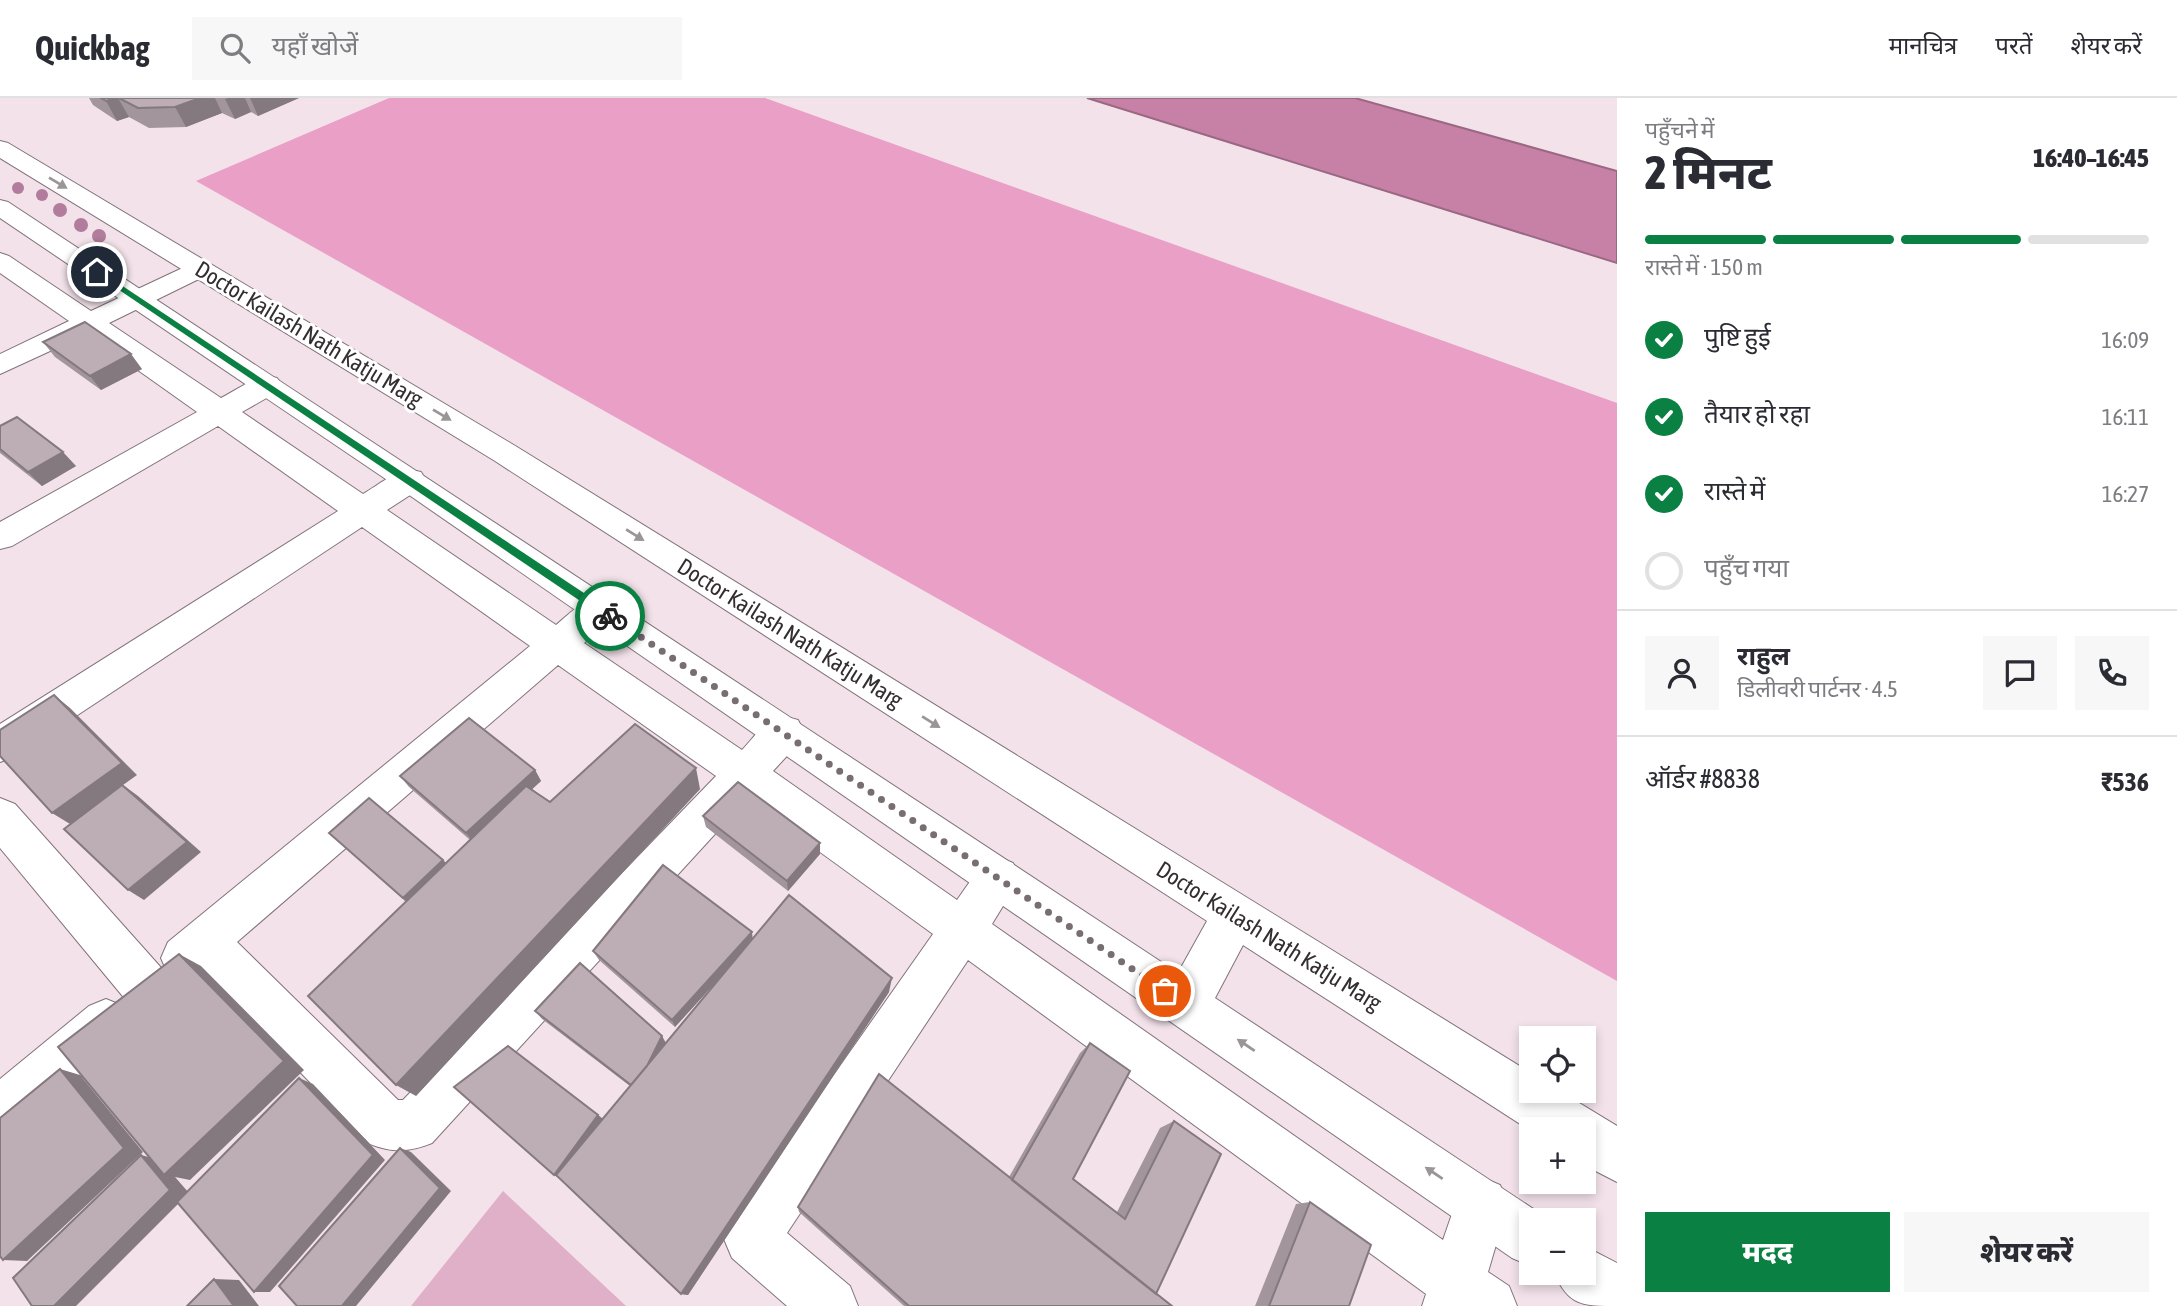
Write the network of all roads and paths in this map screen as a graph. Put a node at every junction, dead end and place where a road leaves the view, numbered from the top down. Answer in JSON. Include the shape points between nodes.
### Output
{"nodes":[{"id":1,"x":0,"y":148,"type":"edge"},
{"id":2,"x":0,"y":207,"type":"edge"},
{"id":3,"x":0,"y":261,"type":"edge"},
{"id":4,"x":200,"y":269,"type":"junction"},
{"id":5,"x":137,"y":299,"type":"junction"},
{"id":6,"x":89,"y":322,"type":"junction"},
{"id":7,"x":0,"y":365,"type":"edge"},
{"id":8,"x":267,"y":385,"type":"junction"},
{"id":9,"x":221,"y":411,"type":"junction"},
{"id":10,"x":410,"y":480,"type":"junction"},
{"id":11,"x":362,"y":511,"type":"junction"},
{"id":12,"x":0,"y":537,"type":"edge"},
{"id":13,"x":600,"y":609,"type":"junction"},
{"id":14,"x":557,"y":646,"type":"junction"},
{"id":15,"x":783,"y":733,"type":"junction"},
{"id":16,"x":0,"y":745,"type":"edge"},
{"id":17,"x":745,"y":774,"type":"junction"},
{"id":18,"x":0,"y":817,"type":"edge"},
{"id":19,"x":999,"y":878,"type":"junction"},
{"id":20,"x":1235,"y":915,"type":"junction"},
{"id":21,"x":964,"y":929,"type":"junction"},
{"id":22,"x":204,"y":942,"type":"junction"},
{"id":23,"x":147,"y":988,"type":"junction"},
{"id":24,"x":1186,"y":1005,"type":"junction"},
{"id":25,"x":0,"y":1112,"type":"edge"},
{"id":26,"x":1555,"y":1117,"type":"edge"},
{"id":27,"x":1596,"y":1143,"type":"edge"},
{"id":28,"x":1617,"y":1156,"type":"edge"},
{"id":29,"x":1481,"y":1205,"type":"junction"},
{"id":30,"x":1519,"y":1230,"type":"edge"},
{"id":31,"x":1596,"y":1282,"type":"edge"},
{"id":32,"x":1617,"y":1296,"type":"edge"},
{"id":33,"x":1465,"y":1299,"type":"edge"},
{"id":34,"x":830,"y":1306,"type":"edge"}],
"edges":[{"from":1,"to":4,"type":"main road","name":"Doctor Kailash Nath Katju Marg","one_way":true},
{"from":2,"to":5,"type":"main road"},
{"from":3,"to":6,"type":"main road"},
{"from":4,"to":5,"type":"main road"},
{"from":4,"to":20,"type":"main road","name":"Doctor Kailash Nath Katju Marg","one_way":true,"via":[[506,454]]},
{"from":5,"to":6,"type":"main road"},
{"from":5,"to":8,"type":"main road"},
{"from":6,"to":7,"type":"main road"},
{"from":6,"to":9,"type":"main road"},
{"from":8,"to":9,"type":"main road"},
{"from":8,"to":10,"type":"main road"},
{"from":9,"to":11,"type":"main road"},
{"from":9,"to":12,"type":"main road"},
{"from":10,"to":11,"type":"main road"},
{"from":10,"to":13,"type":"main road"},
{"from":11,"to":14,"type":"main road"},
{"from":11,"to":16,"type":"main road"},
{"from":13,"to":14,"type":"main road"},
{"from":13,"to":15,"type":"main road"},
{"from":14,"to":17,"type":"main road"},
{"from":14,"to":22,"type":"main road"},
{"from":15,"to":17,"type":"main road"},
{"from":15,"to":19,"type":"main road"},
{"from":17,"to":21,"type":"main road"},
{"from":17,"to":22,"type":"main road","via":[[414,1125],[388,1126]]},
{"from":18,"to":23,"type":"main road"},
{"from":19,"to":21,"type":"main road"},
{"from":19,"to":24,"type":"main road"},
{"from":20,"to":24,"type":"main road"},
{"from":20,"to":26,"type":"main road","name":"Doctor Kailash Nath Katju Marg"},
{"from":21,"to":33,"type":"main road"},
{"from":21,"to":34,"type":"main road","via":[[751,1239]]},
{"from":22,"to":23,"type":"main road"},
{"from":23,"to":25,"type":"main road"},
{"from":29,"to":24,"type":"main road","one_way":true},
{"from":27,"to":28,"type":"main road"},
{"from":29,"to":30,"type":"main road"},
{"from":29,"to":33,"type":"main road"},
{"from":31,"to":32,"type":"main road"}]}
